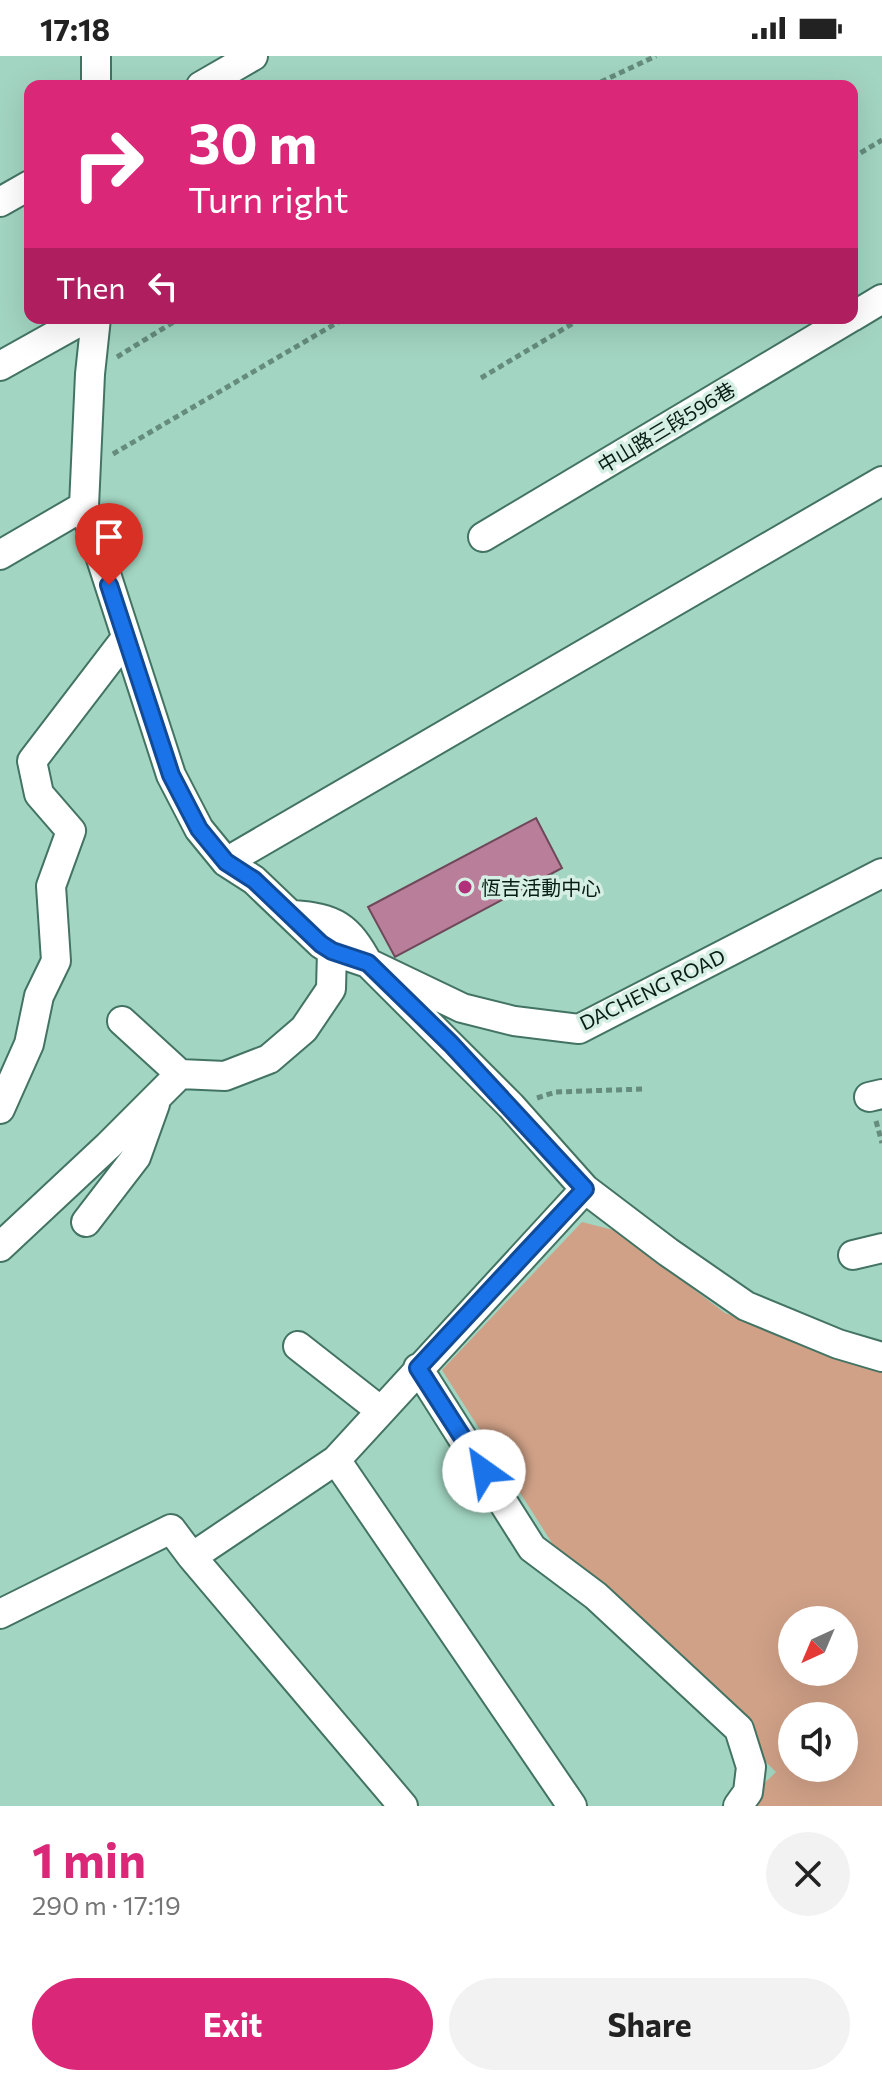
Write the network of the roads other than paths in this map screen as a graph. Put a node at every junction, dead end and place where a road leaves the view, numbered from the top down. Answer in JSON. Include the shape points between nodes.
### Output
{"nodes":[{"id":1,"x":96,"y":56,"type":"edge"},
{"id":2,"x":253,"y":56,"type":"edge"},
{"id":3,"x":96,"y":80,"type":"edge"},
{"id":4,"x":211,"y":80,"type":"edge"},
{"id":5,"x":24,"y":188,"type":"edge"},
{"id":6,"x":0,"y":202,"type":"edge"},
{"id":7,"x":882,"y":299,"type":"edge"},
{"id":8,"x":858,"y":313,"type":"edge"},
{"id":9,"x":75,"y":324,"type":"edge"},
{"id":10,"x":95,"y":324,"type":"edge"},
{"id":11,"x":839,"y":324,"type":"edge"},
{"id":12,"x":0,"y":366,"type":"edge"},
{"id":13,"x":882,"y":481,"type":"edge"},
{"id":14,"x":84,"y":506,"type":"junction"},
{"id":15,"x":483,"y":537,"type":"dead end"},
{"id":16,"x":0,"y":555,"type":"edge"},
{"id":17,"x":126,"y":638,"type":"junction"},
{"id":18,"x":226,"y":862,"type":"junction"},
{"id":19,"x":882,"y":873,"type":"edge"},
{"id":20,"x":293,"y":915,"type":"junction"},
{"id":21,"x":332,"y":951,"type":"junction"},
{"id":22,"x":368,"y":963,"type":"junction"},
{"id":23,"x":122,"y":1021,"type":"dead end"},
{"id":24,"x":180,"y":1074,"type":"junction"},
{"id":25,"x":157,"y":1096,"type":"junction"},
{"id":26,"x":0,"y":1109,"type":"edge"},
{"id":27,"x":585,"y":1189,"type":"junction"},
{"id":28,"x":86,"y":1222,"type":"dead end"},
{"id":29,"x":0,"y":1247,"type":"edge"},
{"id":30,"x":882,"y":1248,"type":"edge"},
{"id":31,"x":853,"y":1255,"type":"dead end"},
{"id":32,"x":298,"y":1346,"type":"dead end"},
{"id":33,"x":882,"y":1357,"type":"edge"},
{"id":34,"x":418,"y":1368,"type":"junction"},
{"id":35,"x":381,"y":1411,"type":"junction"},
{"id":36,"x":336,"y":1460,"type":"junction"},
{"id":37,"x":192,"y":1557,"type":"junction"},
{"id":38,"x":0,"y":1614,"type":"edge"},
{"id":39,"x":403,"y":1806,"type":"edge"},
{"id":40,"x":572,"y":1806,"type":"edge"},
{"id":41,"x":738,"y":1806,"type":"edge"}],
"edges":[{"from":1,"to":3,"type":"street"},
{"from":2,"to":4,"type":"street"},
{"from":5,"to":6,"type":"street"},
{"from":7,"to":8,"type":"street","name":"中山路三段596巷"},
{"from":9,"to":12,"type":"street"},
{"from":10,"to":14,"type":"street","name":"DACHENG ROAD"},
{"from":11,"to":15,"type":"street","name":"中山路三段596巷"},
{"from":13,"to":18,"type":"street"},
{"from":14,"to":16,"type":"street"},
{"from":14,"to":17,"type":"street","name":"DACHENG ROAD"},
{"from":17,"to":18,"type":"street","name":"DACHENG ROAD","via":[[171,775],[199,829]]},
{"from":17,"to":26,"type":"street","via":[[32,761],[39,794],[71,831],[51,886],[56,961],[39,996],[29,1044]]},
{"from":18,"to":20,"type":"street","name":"DACHENG ROAD"},
{"from":19,"to":22,"type":"street","name":"DACHENG ROAD","via":[[579,1029],[462,1008]]},
{"from":20,"to":21,"type":"street","name":"DACHENG ROAD"},
{"from":20,"to":22,"type":"street","name":"DACHENG ROAD","via":[[323,917],[354,938]]},
{"from":21,"to":22,"type":"street","name":"DACHENG ROAD"},
{"from":21,"to":24,"type":"street","via":[[331,989],[304,1029],[269,1059],[225,1076]]},
{"from":22,"to":27,"type":"street","via":[[511,1106]]},
{"from":23,"to":24,"type":"street"},
{"from":24,"to":25,"type":"street"},
{"from":25,"to":28,"type":"street","via":[[136,1157]]},
{"from":25,"to":29,"type":"street"},
{"from":27,"to":33,"type":"street","via":[[746,1306]]},
{"from":27,"to":34,"type":"street"},
{"from":30,"to":31,"type":"street"},
{"from":32,"to":35,"type":"street"},
{"from":34,"to":35,"type":"street"},
{"from":34,"to":41,"type":"street","via":[[532,1548],[596,1596],[739,1729],[751,1767],[748,1792]]},
{"from":35,"to":36,"type":"street"},
{"from":36,"to":37,"type":"street"},
{"from":36,"to":40,"type":"street"},
{"from":37,"to":38,"type":"street","via":[[171,1529]]},
{"from":37,"to":39,"type":"street"}]}
